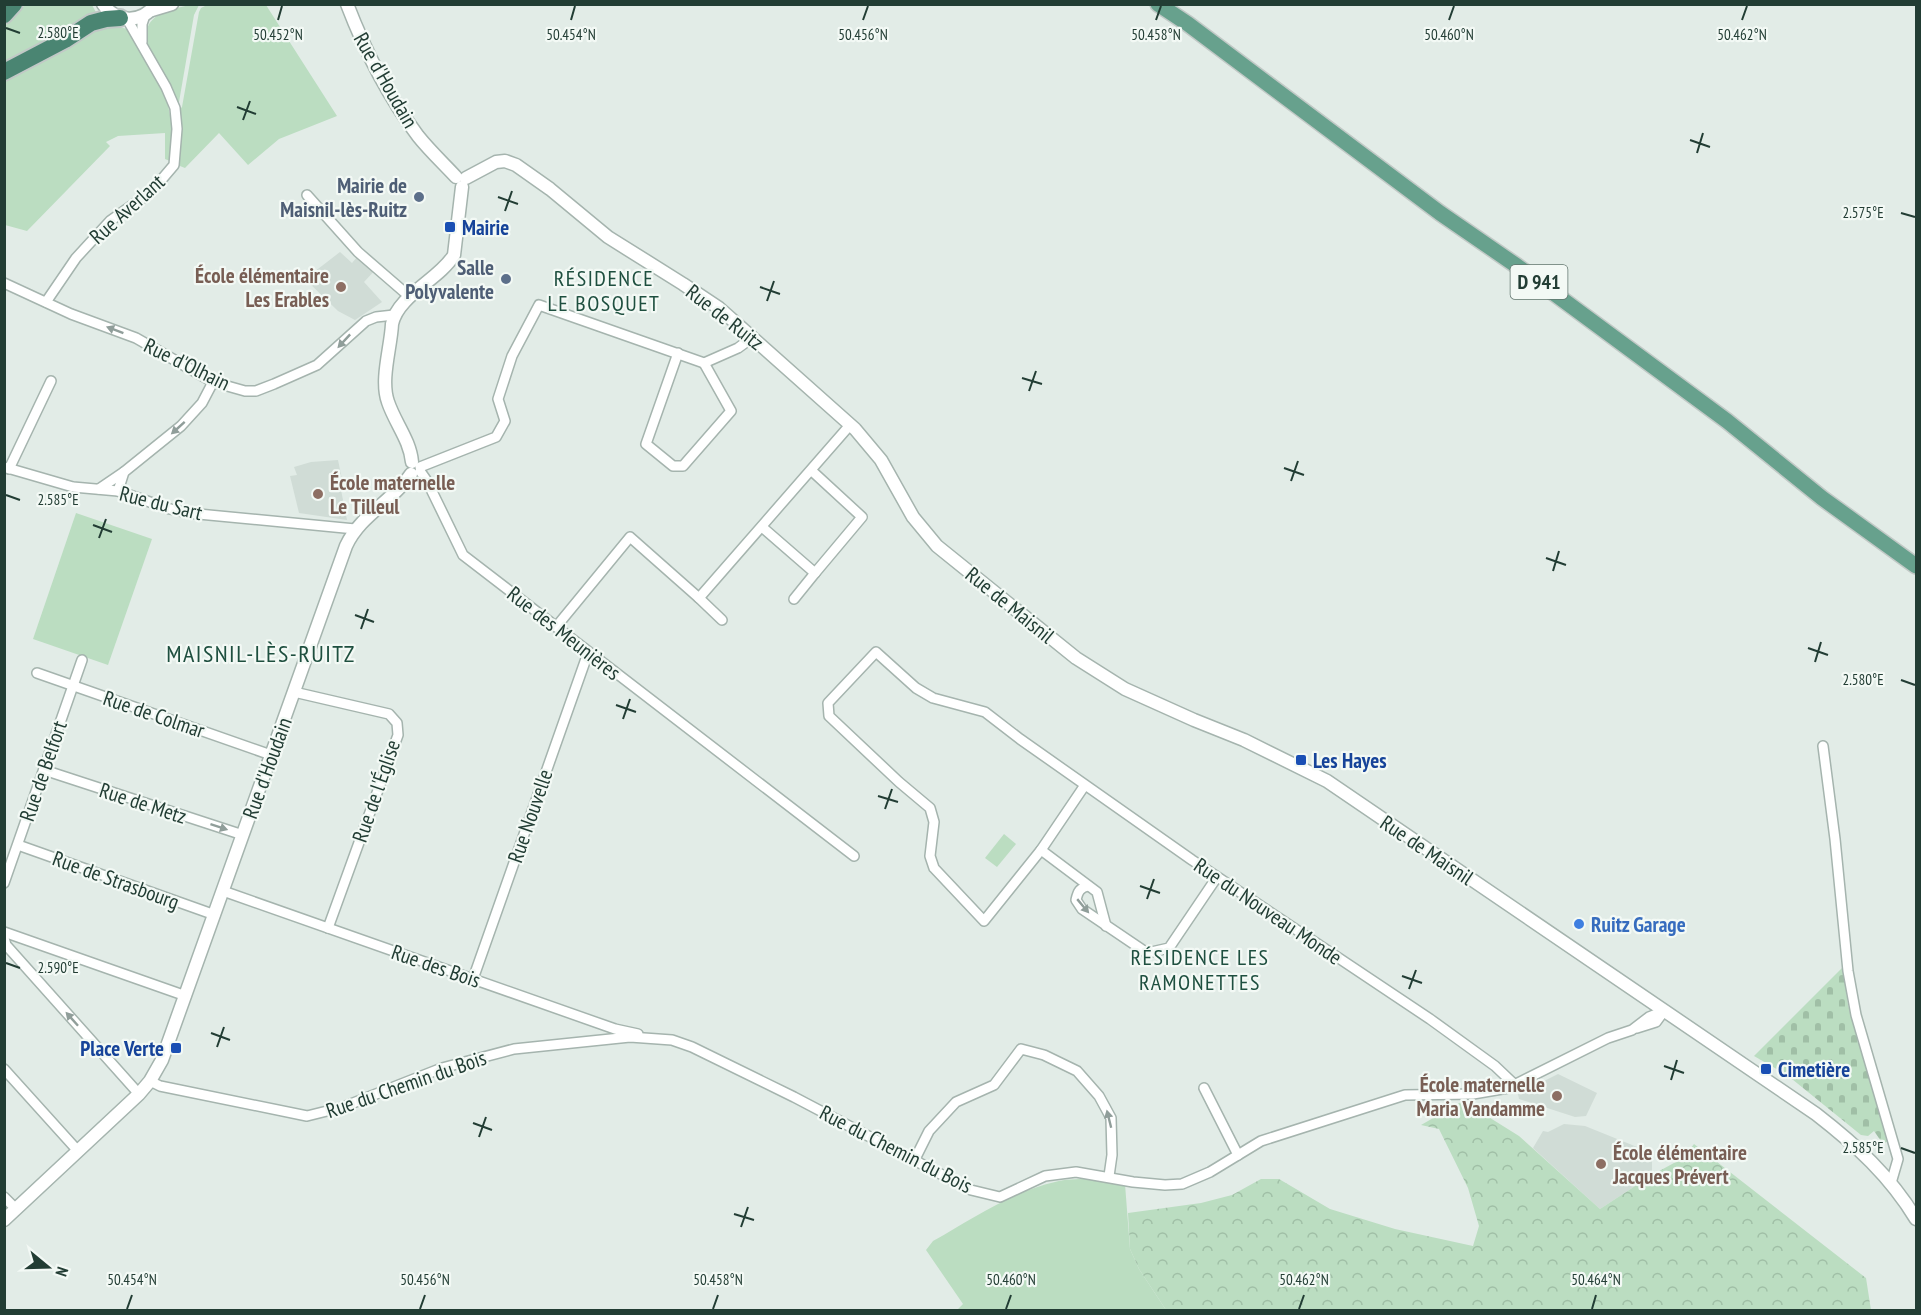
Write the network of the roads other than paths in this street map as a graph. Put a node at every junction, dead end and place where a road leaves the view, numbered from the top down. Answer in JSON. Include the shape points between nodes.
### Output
{"nodes":[{"id":1,"x":14,"y":4,"type":"edge"},
{"id":2,"x":103,"y":4,"type":"edge"},
{"id":3,"x":172,"y":4,"type":"edge"},
{"id":4,"x":347,"y":4,"type":"edge"},
{"id":5,"x":1158,"y":4,"type":"edge"},
{"id":6,"x":151,"y":10,"type":"edge"},
{"id":7,"x":4,"y":15,"type":"edge"},
{"id":8,"x":124,"y":19,"type":"junction"},
{"id":9,"x":142,"y":42,"type":"junction"},
{"id":10,"x":4,"y":72,"type":"edge"},
{"id":11,"x":461,"y":181,"type":"junction"},
{"id":12,"x":307,"y":195,"type":"dead end"},
{"id":13,"x":4,"y":283,"type":"edge"},
{"id":14,"x":410,"y":297,"type":"junction"},
{"id":15,"x":46,"y":302,"type":"junction"},
{"id":16,"x":394,"y":315,"type":"junction"},
{"id":17,"x":753,"y":337,"type":"junction"},
{"id":18,"x":678,"y":353,"type":"junction"},
{"id":19,"x":704,"y":363,"type":"junction"},
{"id":20,"x":51,"y":381,"type":"dead end"},
{"id":21,"x":213,"y":382,"type":"junction"},
{"id":22,"x":850,"y":425,"type":"junction"},
{"id":23,"x":7,"y":468,"type":"edge"},
{"id":24,"x":416,"y":469,"type":"junction"},
{"id":25,"x":812,"y":471,"type":"junction"},
{"id":26,"x":124,"y":472,"type":"junction"},
{"id":27,"x":99,"y":489,"type":"junction"},
{"id":28,"x":118,"y":490,"type":"junction"},
{"id":29,"x":913,"y":517,"type":"joint"},
{"id":30,"x":762,"y":527,"type":"junction"},
{"id":31,"x":355,"y":529,"type":"junction"},
{"id":32,"x":1917,"y":566,"type":"edge"},
{"id":33,"x":814,"y":573,"type":"junction"},
{"id":34,"x":699,"y":598,"type":"junction"},
{"id":35,"x":794,"y":599,"type":"dead end"},
{"id":36,"x":722,"y":620,"type":"dead end"},
{"id":37,"x":556,"y":627,"type":"junction"},
{"id":38,"x":588,"y":653,"type":"junction"},
{"id":39,"x":82,"y":660,"type":"dead end"},
{"id":40,"x":37,"y":673,"type":"dead end"},
{"id":41,"x":73,"y":686,"type":"junction"},
{"id":42,"x":294,"y":692,"type":"junction"},
{"id":43,"x":1823,"y":746,"type":"dead end"},
{"id":44,"x":272,"y":755,"type":"junction"},
{"id":45,"x":44,"y":770,"type":"junction"},
{"id":46,"x":1085,"y":785,"type":"junction"},
{"id":47,"x":243,"y":835,"type":"junction"},
{"id":48,"x":18,"y":845,"type":"junction"},
{"id":49,"x":1041,"y":850,"type":"junction"},
{"id":50,"x":854,"y":856,"type":"dead end"},
{"id":51,"x":1217,"y":877,"type":"junction"},
{"id":52,"x":4,"y":882,"type":"edge"},
{"id":53,"x":1088,"y":886,"type":"junction"},
{"id":54,"x":223,"y":891,"type":"junction"},
{"id":55,"x":215,"y":915,"type":"junction"},
{"id":56,"x":1106,"y":926,"type":"junction"},
{"id":57,"x":328,"y":928,"type":"junction"},
{"id":58,"x":4,"y":932,"type":"edge"},
{"id":59,"x":4,"y":938,"type":"edge"},
{"id":60,"x":473,"y":979,"type":"junction"},
{"id":61,"x":186,"y":996,"type":"junction"},
{"id":62,"x":1664,"y":1011,"type":"junction"},
{"id":63,"x":649,"y":1037,"type":"junction"},
{"id":64,"x":4,"y":1068,"type":"edge"},
{"id":65,"x":150,"y":1081,"type":"junction"},
{"id":66,"x":1515,"y":1085,"type":"junction"},
{"id":67,"x":1204,"y":1088,"type":"dead end"},
{"id":68,"x":139,"y":1094,"type":"junction"},
{"id":69,"x":78,"y":1151,"type":"junction"},
{"id":70,"x":1238,"y":1155,"type":"junction"},
{"id":71,"x":914,"y":1161,"type":"junction"},
{"id":72,"x":1109,"y":1176,"type":"junction"},
{"id":73,"x":1891,"y":1183,"type":"junction"},
{"id":74,"x":4,"y":1197,"type":"edge"},
{"id":75,"x":16,"y":1209,"type":"junction"},
{"id":76,"x":1917,"y":1219,"type":"edge"},
{"id":77,"x":4,"y":1220,"type":"edge"}],
"edges":[{"from":1,"to":7,"type":"highway"},
{"from":2,"to":8,"type":"street"},
{"from":3,"to":6,"type":"street"},
{"from":4,"to":11,"type":"street","name":"Rue d'Houdain","via":[[391,96],[418,135]]},
{"from":5,"to":32,"type":"main road","number":"D 941"},
{"from":6,"to":8,"type":"street"},
{"from":6,"to":9,"type":"street","via":[[142,24]]},
{"from":8,"to":9,"type":"street","name":"Rue Averlant"},
{"from":8,"to":10,"type":"highway","via":[[91,23]]},
{"from":9,"to":15,"type":"street","name":"Rue Averlant","via":[[175,108],[174,165],[151,192],[110,221],[76,258]]},
{"from":11,"to":14,"type":"street","via":[[454,255]]},
{"from":11,"to":17,"type":"street","name":"Rue de Ruitz","via":[[496,162],[516,165],[608,237],[692,289]]},
{"from":12,"to":14,"type":"street","via":[[358,252]]},
{"from":13,"to":15,"type":"street","name":"Rue d'Olhain"},
{"from":14,"to":16,"type":"street"},
{"from":21,"to":15,"type":"street","name":"Rue d'Olhain","one_way":true,"via":[[136,338]]},
{"from":16,"to":21,"type":"street","name":"Rue d'Olhain","one_way":true,"via":[[366,321],[317,364],[256,391]]},
{"from":16,"to":24,"type":"street","via":[[385,390]]},
{"from":17,"to":19,"type":"street"},
{"from":17,"to":22,"type":"street","name":"Rue de Ruitz"},
{"from":18,"to":19,"type":"street"},
{"from":18,"to":19,"type":"street","via":[[646,444],[673,466],[683,466],[731,411]]},
{"from":18,"to":24,"type":"street","via":[[539,305],[512,356],[498,399],[505,421],[496,437]]},
{"from":20,"to":23,"type":"street"},
{"from":21,"to":26,"type":"street","one_way":true,"via":[[202,403],[181,426]]},
{"from":22,"to":25,"type":"street"},
{"from":22,"to":29,"type":"street","name":"Rue de Ruitz","via":[[881,459]]},
{"from":23,"to":27,"type":"street","name":"Rue du Sart","via":[[73,487]]},
{"from":24,"to":31,"type":"street","name":"Rue d'Houdain"},
{"from":24,"to":37,"type":"street","name":"Rue des Meunières","via":[[427,481],[463,555]]},
{"from":25,"to":30,"type":"street"},
{"from":25,"to":33,"type":"street","via":[[862,517]]},
{"from":26,"to":27,"type":"street"},
{"from":26,"to":28,"type":"street"},
{"from":27,"to":28,"type":"street","name":"Rue du Sart"},
{"from":28,"to":31,"type":"street","name":"Rue du Sart","via":[[188,513]]},
{"from":29,"to":62,"type":"street","name":"Rue de Maisnil","via":[[937,546],[1076,658],[1125,688],[1327,781]]},
{"from":30,"to":33,"type":"street"},
{"from":30,"to":34,"type":"street"},
{"from":31,"to":42,"type":"street","name":"Rue d'Houdain"},
{"from":33,"to":35,"type":"street"},
{"from":34,"to":36,"type":"street"},
{"from":34,"to":37,"type":"street","via":[[630,537]]},
{"from":37,"to":38,"type":"street","name":"Rue des Meunières"},
{"from":38,"to":50,"type":"street","name":"Rue des Meunières"},
{"from":38,"to":60,"type":"street","name":"Rue Nouvelle"},
{"from":39,"to":41,"type":"street","name":"Rue de Belfort"},
{"from":40,"to":41,"type":"street","name":"Rue de Colmar"},
{"from":41,"to":44,"type":"street","name":"Rue de Colmar"},
{"from":41,"to":45,"type":"street","name":"Rue de Belfort"},
{"from":42,"to":44,"type":"street","name":"Rue d'Houdain"},
{"from":42,"to":57,"type":"street","name":"Rue de l'Église","via":[[389,714],[397,723],[398,735]]},
{"from":43,"to":73,"type":"street","via":[[1856,1016],[1898,1159]]},
{"from":44,"to":47,"type":"street","name":"Rue d'Houdain"},
{"from":45,"to":47,"type":"street","name":"Rue de Metz","one_way":true},
{"from":45,"to":48,"type":"street","name":"Rue de Belfort"},
{"from":46,"to":49,"type":"street"},
{"from":46,"to":49,"type":"street","name":"Rue du Nouveau Monde","via":[[985,712],[933,698],[916,688],[876,652],[828,703],[829,716],[930,808],[934,822],[930,856],[934,868],[984,921]]},
{"from":46,"to":51,"type":"street","name":"Rue du Nouveau Monde"},
{"from":47,"to":54,"type":"street","name":"Rue d'Houdain"},
{"from":48,"to":52,"type":"street","name":"Rue de Belfort"},
{"from":48,"to":55,"type":"street","name":"Rue de Strasbourg"},
{"from":49,"to":53,"type":"street"},
{"from":51,"to":56,"type":"street","via":[[1168,948],[1147,953]]},
{"from":51,"to":66,"type":"street","name":"Rue du Nouveau Monde","via":[[1430,1019],[1496,1066]]},
{"from":53,"to":56,"type":"street","via":[[1097,892]]},
{"from":53,"to":56,"type":"street","one_way":true,"via":[[1081,888],[1076,900]]},
{"from":54,"to":55,"type":"street","name":"Rue d'Houdain"},
{"from":54,"to":57,"type":"street","name":"Rue des Bois"},
{"from":55,"to":61,"type":"street","name":"Rue d'Houdain"},
{"from":57,"to":60,"type":"street","name":"Rue des Bois"},
{"from":58,"to":61,"type":"street"},
{"from":68,"to":59,"type":"street","one_way":true,"via":[[6,945]]},
{"from":60,"to":63,"type":"street","name":"Rue des Bois","via":[[615,1029]]},
{"from":61,"to":65,"type":"street","name":"Rue d'Houdain","via":[[166,1053]]},
{"from":62,"to":66,"type":"street","name":"Rue du Chemin du Bois","via":[[1656,1022],[1608,1038]]},
{"from":62,"to":73,"type":"street","name":"Rue de Maisnil","via":[[1816,1114],[1859,1148]]},
{"from":63,"to":65,"type":"street","name":"Rue du Chemin du Bois","via":[[538,1046],[492,1054],[307,1116]]},
{"from":63,"to":71,"type":"street","name":"Rue du Chemin du Bois","via":[[692,1047]]},
{"from":64,"to":69,"type":"street"},
{"from":65,"to":68,"type":"street","name":"Rue d'Houdain"},
{"from":66,"to":70,"type":"street","name":"Rue du Chemin du Bois","via":[[1473,1094],[1405,1095],[1261,1141]]},
{"from":67,"to":70,"type":"street"},
{"from":68,"to":69,"type":"street","name":"Rue d'Houdain"},
{"from":69,"to":75,"type":"street"},
{"from":70,"to":72,"type":"street","name":"Rue du Chemin du Bois","via":[[1182,1184],[1133,1182]]},
{"from":71,"to":72,"type":"street","name":"Rue du Chemin du Bois","via":[[971,1190],[1000,1197],[1045,1176],[1076,1172]]},
{"from":72,"to":71,"type":"street","one_way":true,"via":[[1111,1118],[1099,1095],[1077,1071],[1021,1049],[993,1085],[956,1102],[929,1131]]},
{"from":73,"to":76,"type":"street","name":"Rue de Maisnil"},
{"from":74,"to":75,"type":"street"},
{"from":75,"to":77,"type":"street"}]}
